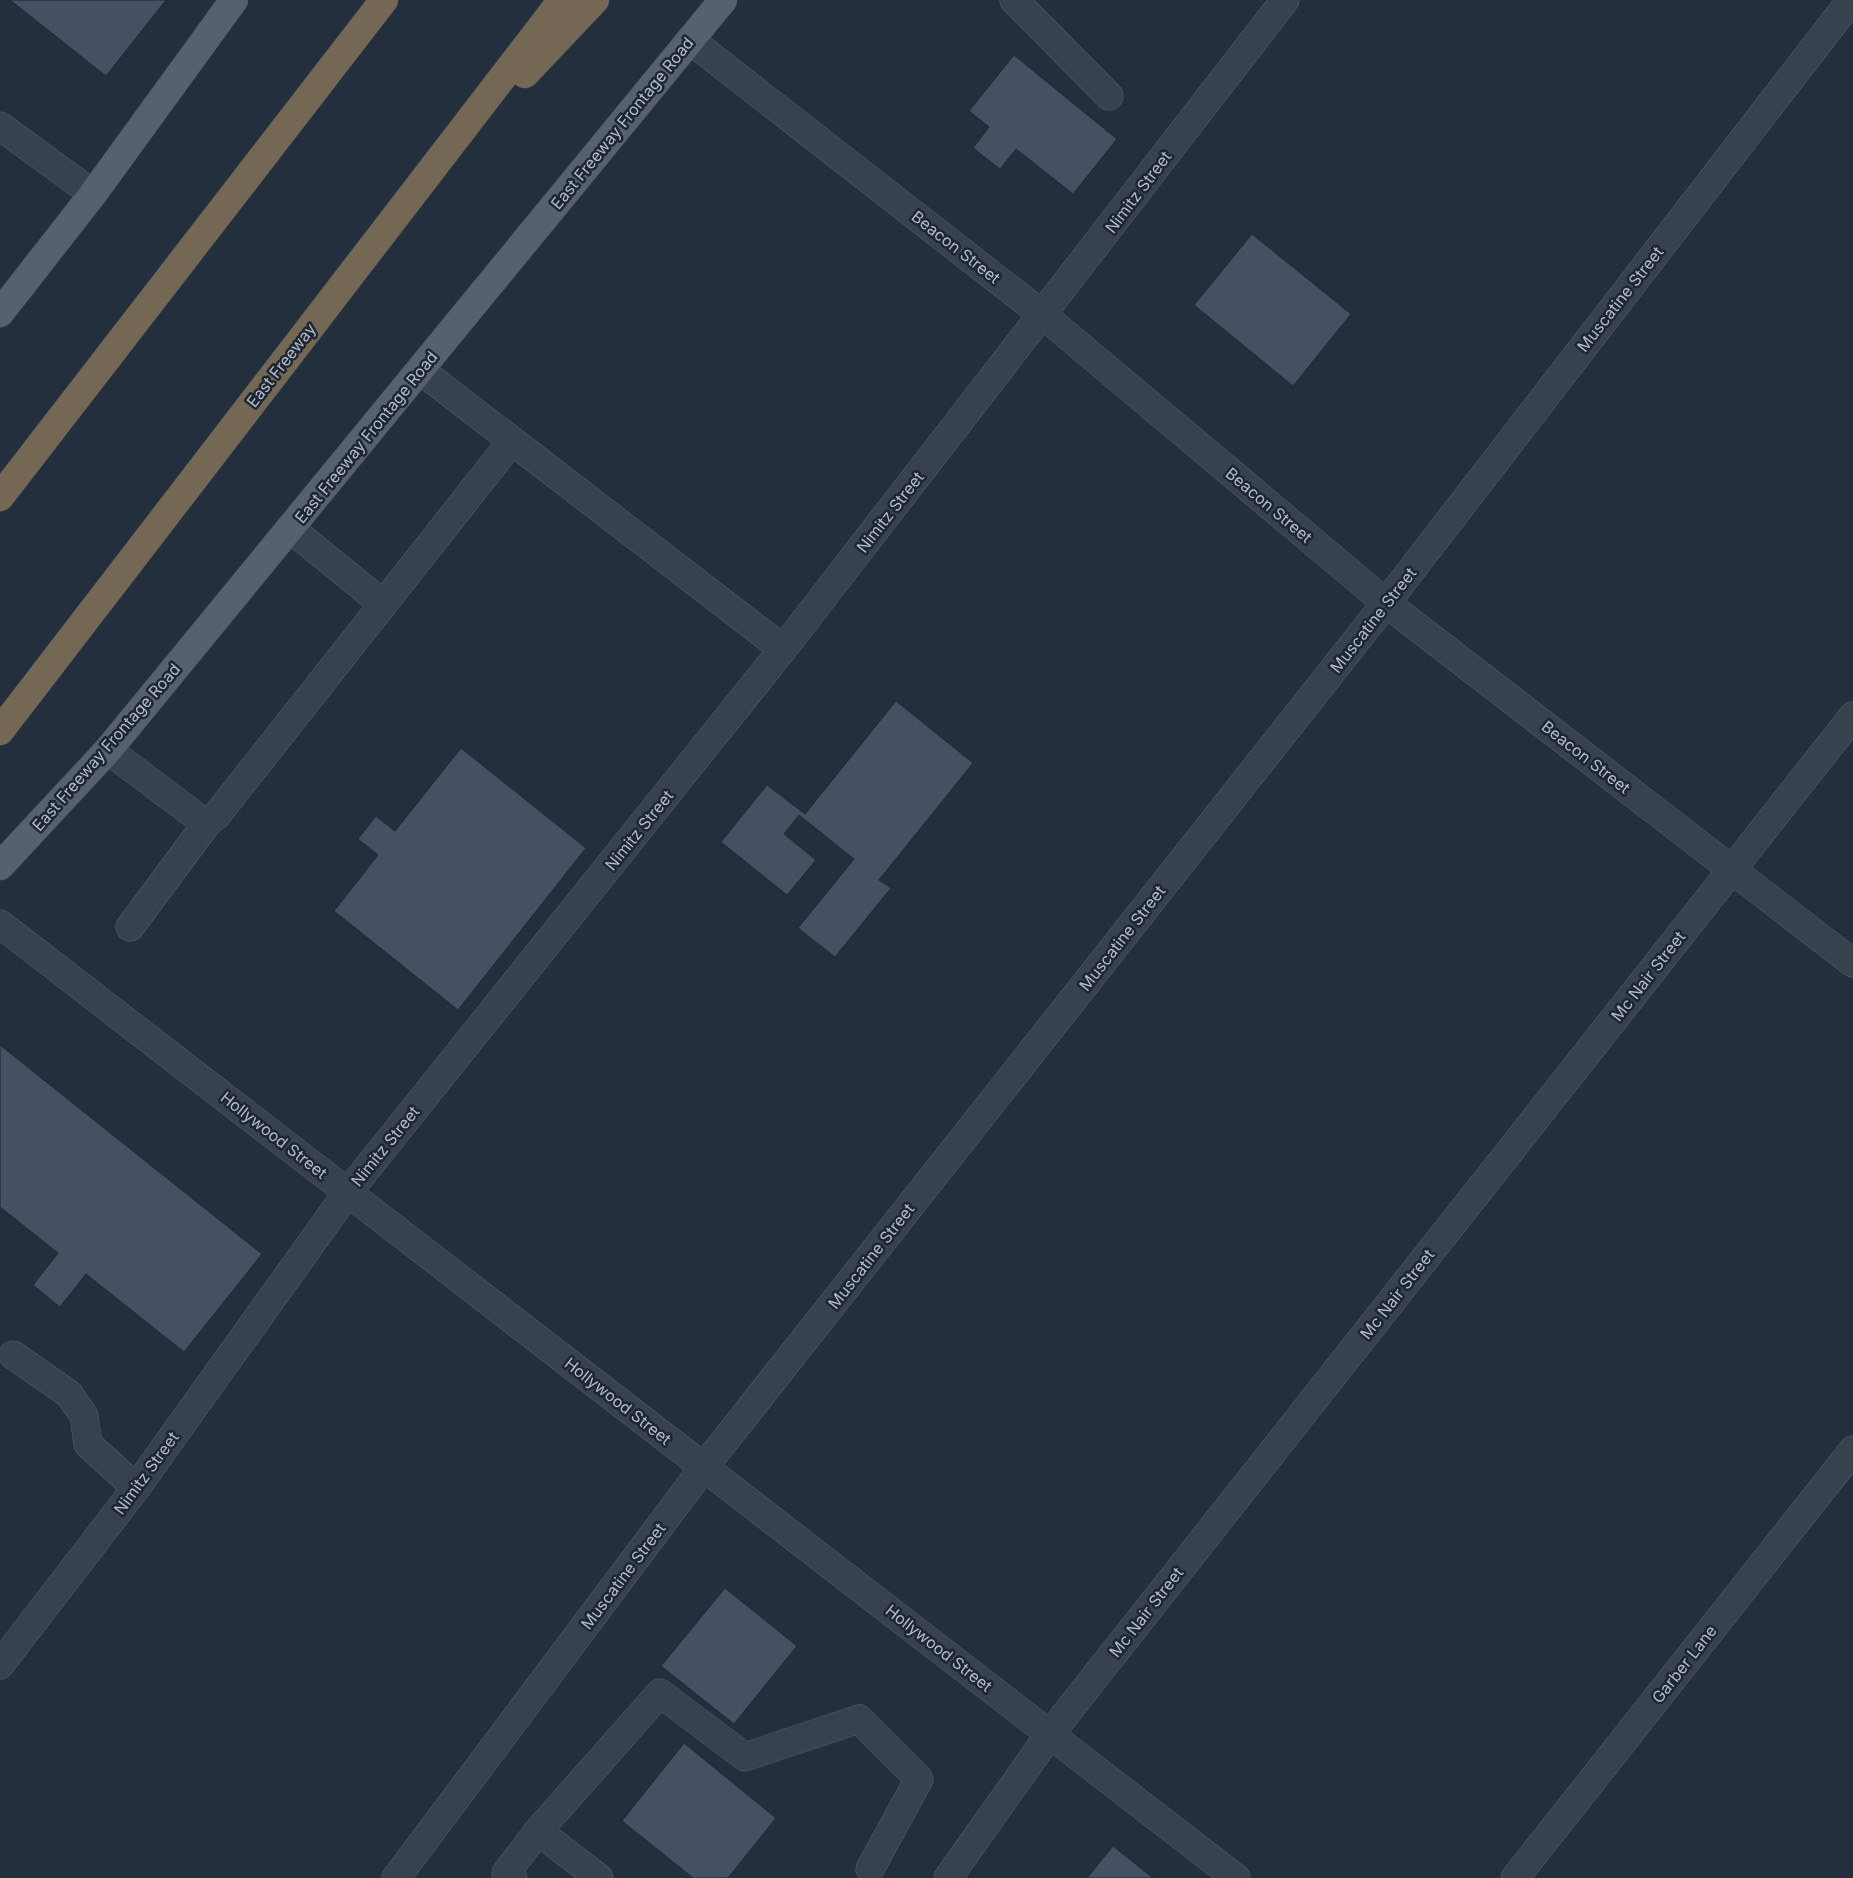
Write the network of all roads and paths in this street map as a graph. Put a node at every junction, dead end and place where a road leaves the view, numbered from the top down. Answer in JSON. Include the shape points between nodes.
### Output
{"nodes":[{"id":1,"x":234,"y":0,"type":"edge"},
{"id":2,"x":562,"y":0,"type":"edge"},
{"id":3,"x":595,"y":0,"type":"edge"},
{"id":4,"x":723,"y":0,"type":"edge"},
{"id":5,"x":1014,"y":0,"type":"edge"},
{"id":6,"x":1285,"y":0,"type":"edge"},
{"id":7,"x":1851,"y":0,"type":"edge"},
{"id":8,"x":382,"y":2,"type":"edge"},
{"id":9,"x":690,"y":40,"type":"junction"},
{"id":10,"x":1109,"y":96,"type":"dead end"},
{"id":11,"x":0,"y":126,"type":"edge"},
{"id":12,"x":420,"y":186,"type":"junction"},
{"id":13,"x":93,"y":194,"type":"junction"},
{"id":14,"x":0,"y":313,"type":"edge"},
{"id":15,"x":1043,"y":315,"type":"junction"},
{"id":16,"x":420,"y":370,"type":"junction"},
{"id":17,"x":512,"y":441,"type":"junction"},
{"id":18,"x":0,"y":497,"type":"edge"},
{"id":19,"x":291,"y":529,"type":"junction"},
{"id":20,"x":1386,"y":603,"type":"junction"},
{"id":21,"x":383,"y":604,"type":"junction"},
{"id":22,"x":783,"y":649,"type":"junction"},
{"id":23,"x":1853,"y":716,"type":"edge"},
{"id":24,"x":0,"y":730,"type":"edge"},
{"id":25,"x":108,"y":750,"type":"junction"},
{"id":26,"x":208,"y":822,"type":"junction"},
{"id":27,"x":0,"y":866,"type":"edge"},
{"id":28,"x":1732,"y":870,"type":"junction"},
{"id":29,"x":0,"y":924,"type":"edge"},
{"id":30,"x":130,"y":927,"type":"dead end"},
{"id":31,"x":1853,"y":963,"type":"edge"},
{"id":32,"x":348,"y":1192,"type":"junction"},
{"id":33,"x":12,"y":1355,"type":"dead end"},
{"id":34,"x":1853,"y":1450,"type":"edge"},
{"id":35,"x":704,"y":1467,"type":"junction"},
{"id":36,"x":136,"y":1488,"type":"junction"},
{"id":37,"x":0,"y":1665,"type":"edge"},
{"id":38,"x":1050,"y":1734,"type":"junction"},
{"id":39,"x":538,"y":1831,"type":"junction"},
{"id":40,"x":870,"y":1869,"type":"dead end"},
{"id":41,"x":396,"y":1878,"type":"edge"},
{"id":42,"x":513,"y":1878,"type":"edge"},
{"id":43,"x":599,"y":1878,"type":"edge"},
{"id":44,"x":948,"y":1878,"type":"edge"},
{"id":45,"x":1236,"y":1878,"type":"edge"},
{"id":46,"x":1515,"y":1878,"type":"edge"}],
"edges":[{"from":1,"to":13,"type":"main road"},
{"from":2,"to":12,"type":"highway","name":"East Freeway"},
{"from":3,"to":12,"type":"highway"},
{"from":4,"to":9,"type":"main road","name":"East Freeway Frontage Road"},
{"from":5,"to":10,"type":"street"},
{"from":6,"to":15,"type":"street","name":"Nimitz Street"},
{"from":7,"to":20,"type":"street","name":"Muscatine Street"},
{"from":8,"to":18,"type":"highway"},
{"from":9,"to":15,"type":"street","name":"Beacon Street"},
{"from":9,"to":16,"type":"main road","name":"East Freeway Frontage Road"},
{"from":11,"to":13,"type":"street"},
{"from":12,"to":24,"type":"highway","name":"East Freeway"},
{"from":13,"to":14,"type":"main road"},
{"from":15,"to":20,"type":"street","name":"Beacon Street"},
{"from":15,"to":22,"type":"street","name":"Nimitz Street"},
{"from":16,"to":17,"type":"street"},
{"from":16,"to":19,"type":"main road","name":"East Freeway Frontage Road"},
{"from":17,"to":21,"type":"street"},
{"from":17,"to":22,"type":"street"},
{"from":19,"to":21,"type":"street"},
{"from":19,"to":25,"type":"main road","name":"East Freeway Frontage Road"},
{"from":20,"to":28,"type":"street","name":"Beacon Street"},
{"from":20,"to":35,"type":"street","name":"Muscatine Street"},
{"from":21,"to":26,"type":"street"},
{"from":22,"to":32,"type":"street","name":"Nimitz Street"},
{"from":23,"to":28,"type":"street","name":"Mc Nair Street"},
{"from":25,"to":26,"type":"street"},
{"from":25,"to":27,"type":"main road","name":"East Freeway Frontage Road"},
{"from":26,"to":30,"type":"street"},
{"from":28,"to":31,"type":"street","name":"Beacon Street"},
{"from":28,"to":38,"type":"street","name":"Mc Nair Street"},
{"from":29,"to":32,"type":"street","name":"Hollywood Street"},
{"from":32,"to":35,"type":"street","name":"Hollywood Street"},
{"from":32,"to":36,"type":"street","name":"Nimitz Street"},
{"from":33,"to":36,"type":"street","via":[[69,1394],[84,1416],[88,1444]]},
{"from":34,"to":46,"type":"street","name":"Garber Lane"},
{"from":35,"to":38,"type":"street","name":"Hollywood Street"},
{"from":35,"to":41,"type":"street","name":"Muscatine Street"},
{"from":36,"to":37,"type":"street","name":"Nimitz Street"},
{"from":38,"to":44,"type":"street","name":"Mc Nair Street"},
{"from":38,"to":45,"type":"street","name":"Hollywood Street"},
{"from":39,"to":40,"type":"street","via":[[660,1693],[745,1757],[859,1719],[919,1780]]},
{"from":39,"to":42,"type":"street","via":[[506,1873]]},
{"from":39,"to":43,"type":"street"}]}
